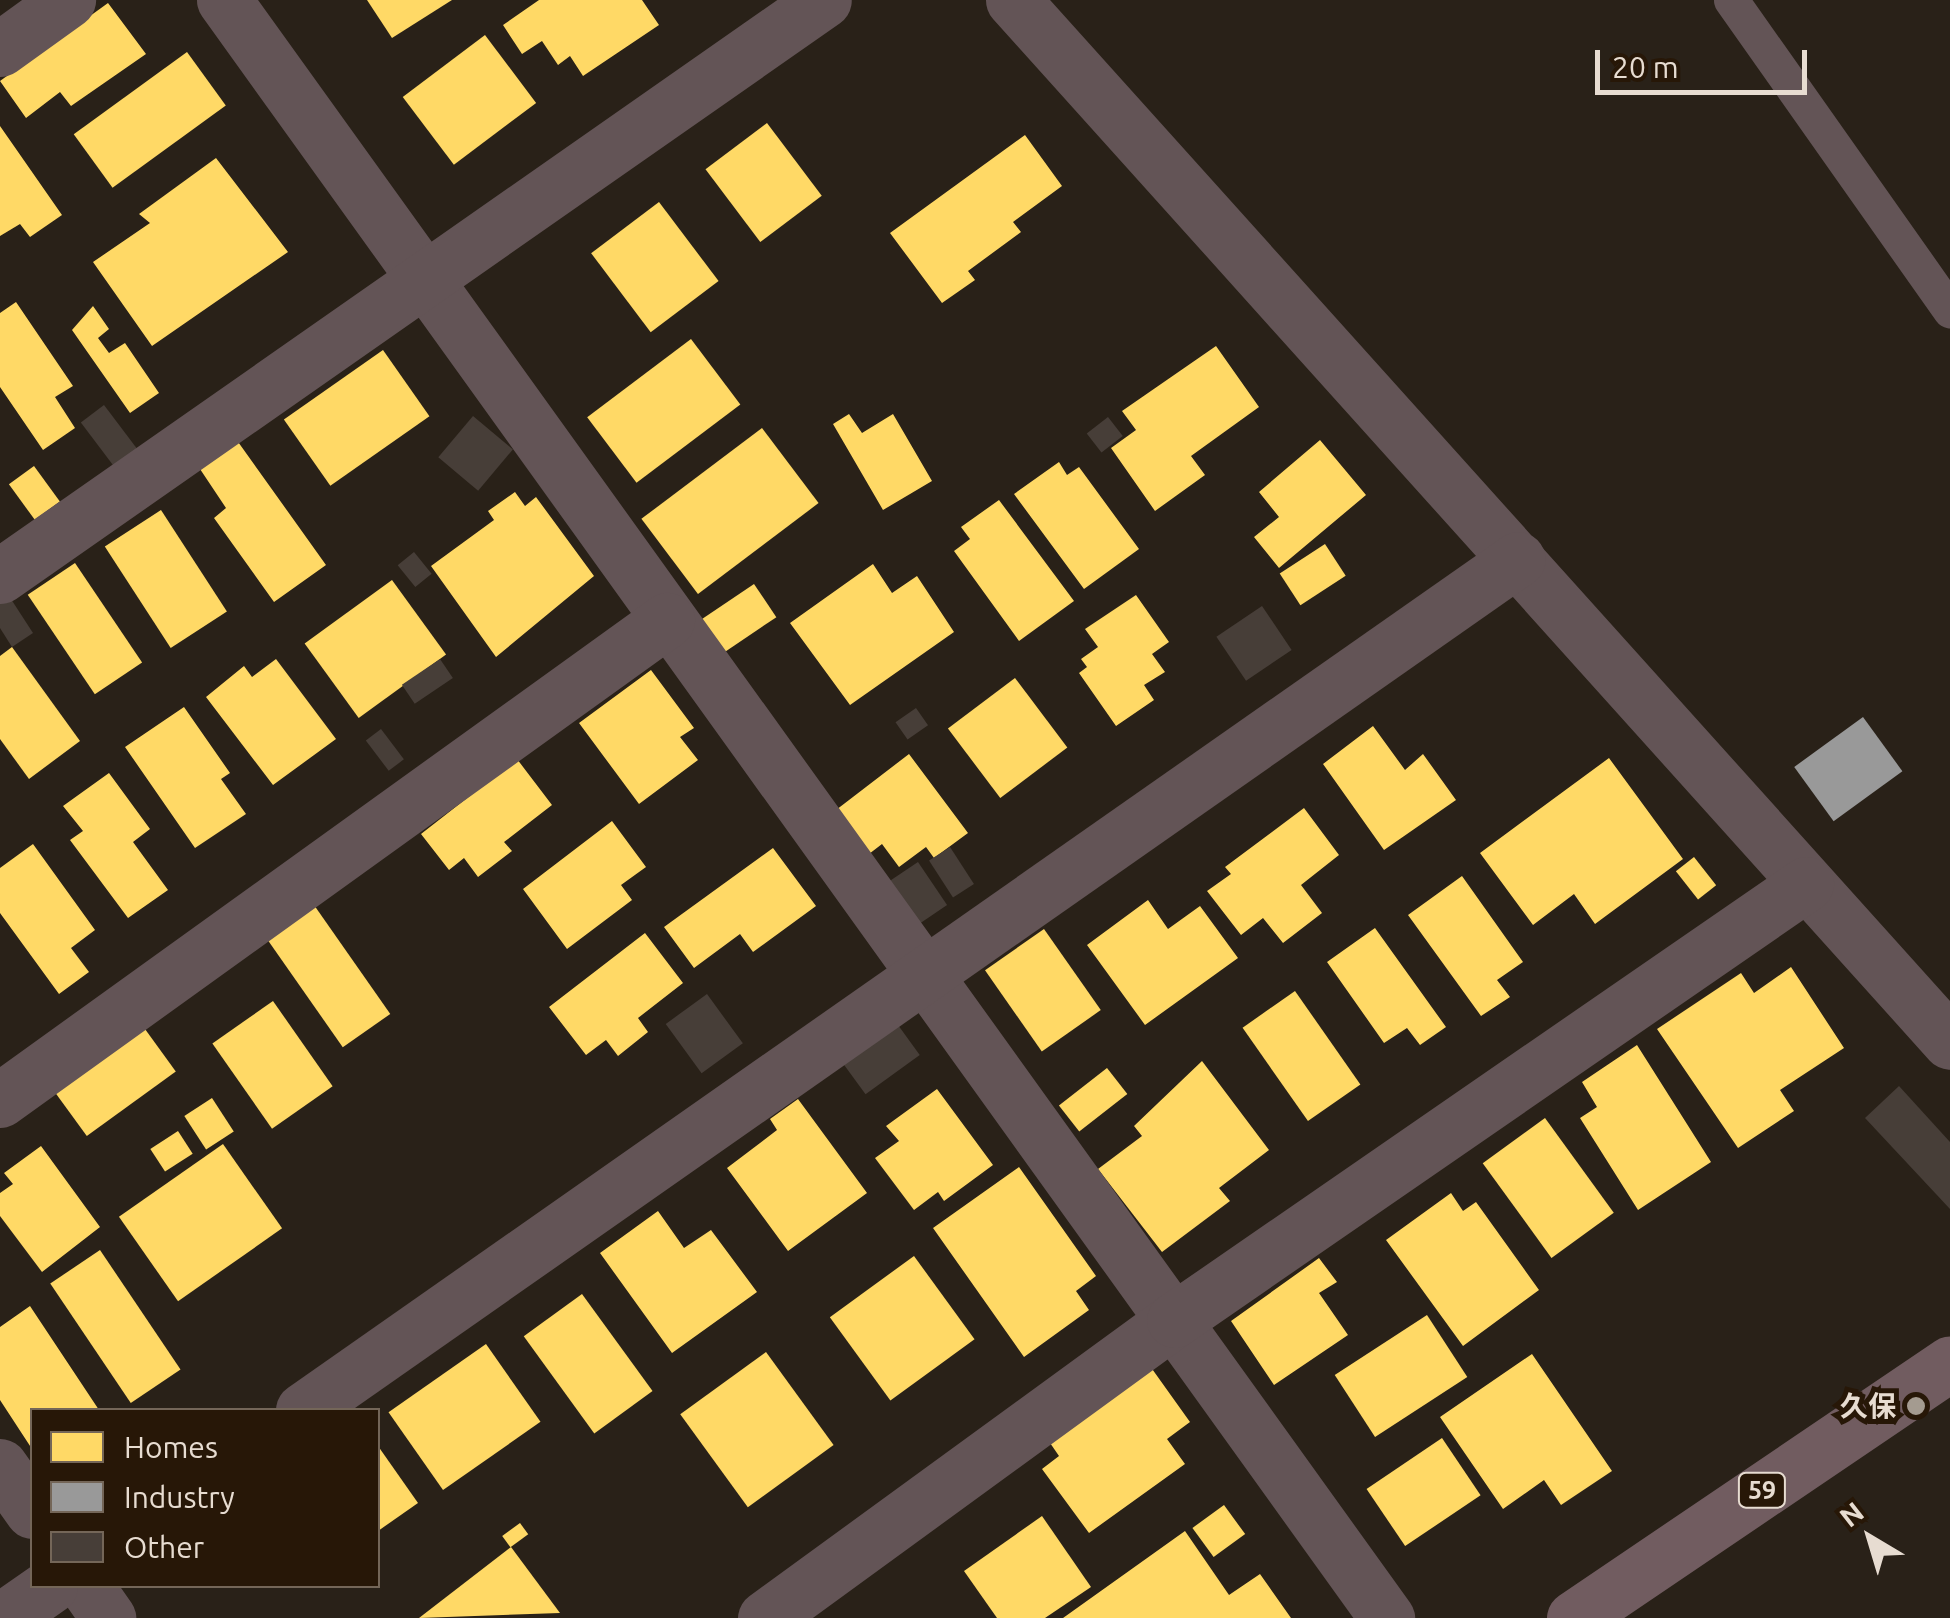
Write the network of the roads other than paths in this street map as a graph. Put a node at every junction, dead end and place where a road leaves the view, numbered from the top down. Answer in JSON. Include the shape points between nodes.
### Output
{"nodes":[{"id":1,"x":68,"y":0,"type":"edge"},
{"id":2,"x":224,"y":0,"type":"edge"},
{"id":3,"x":824,"y":0,"type":"edge"},
{"id":4,"x":1013,"y":0,"type":"edge"},
{"id":5,"x":1731,"y":0,"type":"edge"},
{"id":6,"x":0,"y":49,"type":"edge"},
{"id":7,"x":426,"y":277,"type":"junction"},
{"id":8,"x":1950,"y":311,"type":"edge"},
{"id":9,"x":1518,"y":559,"type":"junction"},
{"id":10,"x":0,"y":576,"type":"edge"},
{"id":11,"x":668,"y":620,"type":"junction"},
{"id":12,"x":1806,"y":884,"type":"junction"},
{"id":13,"x":930,"y":976,"type":"junction"},
{"id":14,"x":1950,"y":1042,"type":"edge"},
{"id":15,"x":0,"y":1100,"type":"edge"},
{"id":16,"x":1174,"y":1320,"type":"junction"},
{"id":17,"x":1950,"y":1363,"type":"edge"},
{"id":18,"x":306,"y":1408,"type":"edge"},
{"id":19,"x":0,"y":1466,"type":"edge"},
{"id":20,"x":30,"y":1508,"type":"edge"},
{"id":21,"x":47,"y":1588,"type":"edge"},
{"id":22,"x":87,"y":1588,"type":"edge"},
{"id":23,"x":4,"y":1618,"type":"edge"},
{"id":24,"x":108,"y":1618,"type":"edge"},
{"id":25,"x":765,"y":1618,"type":"edge"},
{"id":26,"x":1387,"y":1618,"type":"edge"},
{"id":27,"x":1574,"y":1618,"type":"edge"}],
"edges":[{"from":1,"to":6,"type":"street"},
{"from":2,"to":7,"type":"street"},
{"from":3,"to":7,"type":"street"},
{"from":4,"to":9,"type":"street"},
{"from":5,"to":8,"type":"lane"},
{"from":7,"to":10,"type":"street"},
{"from":7,"to":11,"type":"street"},
{"from":9,"to":12,"type":"street"},
{"from":9,"to":13,"type":"street"},
{"from":11,"to":13,"type":"street"},
{"from":11,"to":15,"type":"street"},
{"from":12,"to":14,"type":"street"},
{"from":12,"to":16,"type":"street"},
{"from":13,"to":16,"type":"street"},
{"from":13,"to":18,"type":"street"},
{"from":16,"to":25,"type":"street"},
{"from":16,"to":26,"type":"street"},
{"from":17,"to":27,"type":"main road","number":"59"},
{"from":19,"to":20,"type":"street"},
{"from":21,"to":23,"type":"street"},
{"from":22,"to":24,"type":"street"}]}
